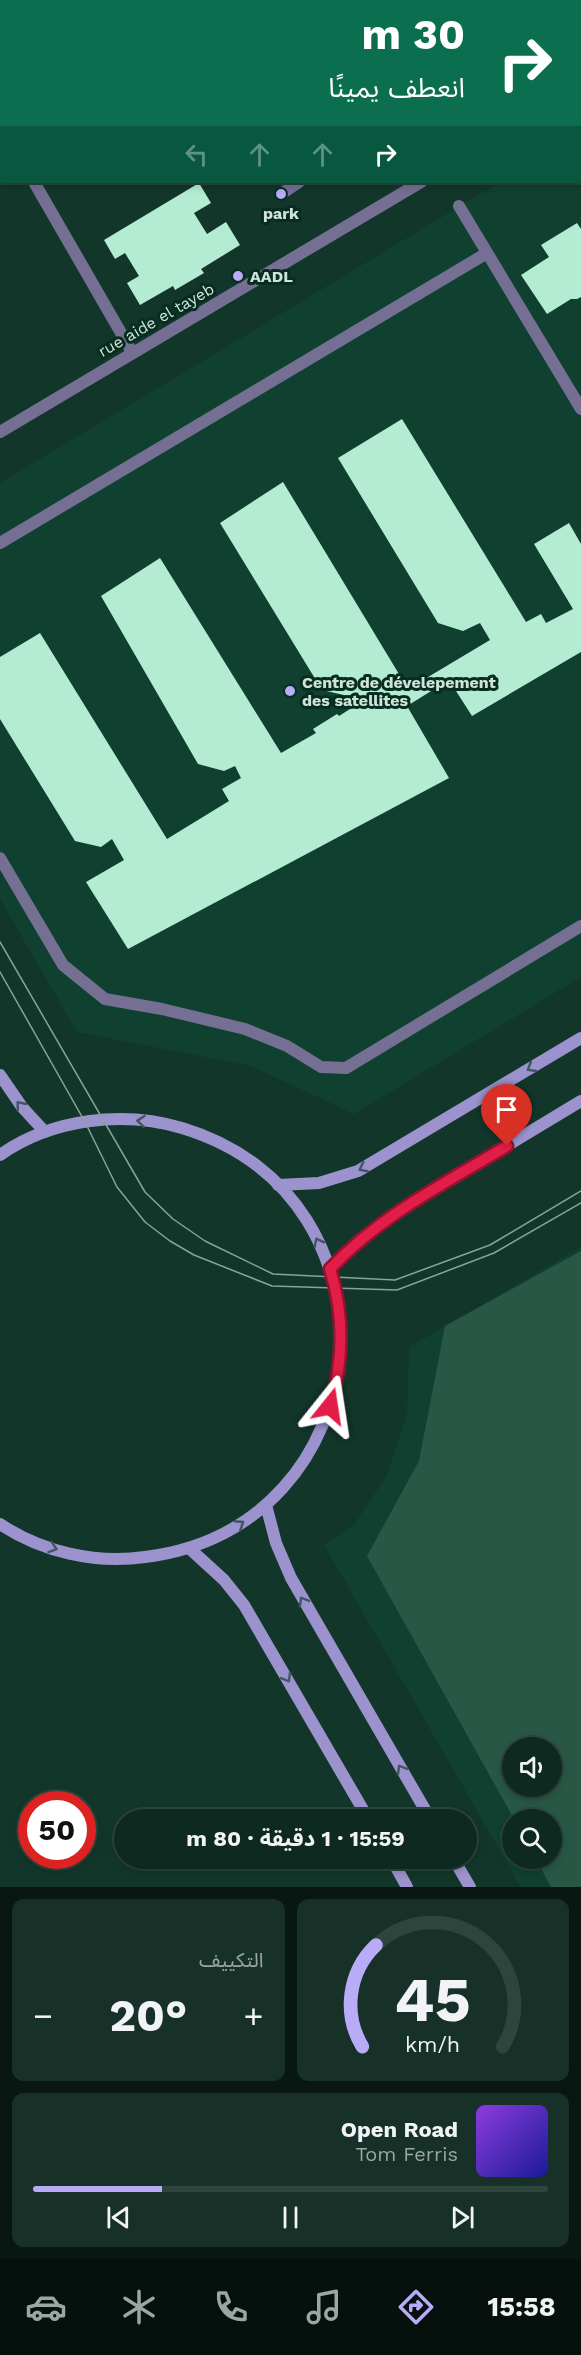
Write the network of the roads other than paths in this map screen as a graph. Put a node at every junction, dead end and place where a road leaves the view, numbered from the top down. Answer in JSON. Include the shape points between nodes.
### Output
{"nodes":[{"id":1,"x":35,"y":183,"type":"edge"},
{"id":2,"x":298,"y":183,"type":"edge"},
{"id":3,"x":419,"y":183,"type":"edge"},
{"id":4,"x":281,"y":194,"type":"dead end"},
{"id":5,"x":459,"y":206,"type":"dead end"},
{"id":6,"x":487,"y":253,"type":"junction"},
{"id":7,"x":132,"y":352,"type":"junction"},
{"id":8,"x":581,"y":409,"type":"edge"},
{"id":9,"x":0,"y":432,"type":"edge"},
{"id":10,"x":0,"y":543,"type":"edge"},
{"id":11,"x":0,"y":858,"type":"edge"},
{"id":12,"x":581,"y":926,"type":"edge"},
{"id":13,"x":581,"y":1038,"type":"edge"},
{"id":14,"x":0,"y":1075,"type":"edge"},
{"id":15,"x":581,"y":1101,"type":"edge"},
{"id":16,"x":45,"y":1132,"type":"junction"},
{"id":17,"x":0,"y":1155,"type":"edge"},
{"id":18,"x":278,"y":1185,"type":"junction"},
{"id":19,"x":330,"y":1269,"type":"junction"},
{"id":20,"x":266,"y":1504,"type":"junction"},
{"id":21,"x":0,"y":1524,"type":"edge"},
{"id":22,"x":189,"y":1548,"type":"junction"},
{"id":23,"x":363,"y":1809,"type":"edge"},
{"id":24,"x":424,"y":1809,"type":"edge"},
{"id":25,"x":397,"y":1869,"type":"edge"},
{"id":26,"x":459,"y":1869,"type":"edge"},
{"id":27,"x":407,"y":1887,"type":"edge"},
{"id":28,"x":470,"y":1887,"type":"edge"}],
"edges":[{"from":1,"to":7,"type":"street"},
{"from":2,"to":4,"type":"street"},
{"from":3,"to":7,"type":"street","name":"rue aide el tayeb"},
{"from":5,"to":6,"type":"street"},
{"from":6,"to":8,"type":"street"},
{"from":6,"to":10,"type":"street"},
{"from":7,"to":9,"type":"street","name":"rue aide el tayeb"},
{"from":11,"to":12,"type":"street","via":[[63,965],[105,999],[245,1029],[287,1046],[321,1067],[346,1068]]},
{"from":13,"to":18,"type":"main road","one_way":true,"via":[[358,1171],[319,1183]]},
{"from":16,"to":14,"type":"main road","one_way":true},
{"from":15,"to":19,"type":"main road","via":[[392,1215]]},
{"from":16,"to":17,"type":"main road"},
{"from":18,"to":16,"type":"main road","one_way":true,"via":[[227,1146],[167,1124],[101,1120]]},
{"from":19,"to":18,"type":"main road","one_way":true,"via":[[309,1224]]},
{"from":19,"to":20,"type":"main road","via":[[341,1336],[337,1383],[322,1428],[298,1470]]},
{"from":22,"to":20,"type":"main road","one_way":true,"via":[[217,1538]]},
{"from":24,"to":20,"type":"main road","one_way":true,"via":[[295,1587],[276,1543]]},
{"from":21,"to":22,"type":"main road","one_way":true,"via":[[39,1544],[99,1558],[160,1556]]},
{"from":22,"to":23,"type":"main road","one_way":true,"via":[[244,1605]]},
{"from":25,"to":27,"type":"main road"},
{"from":26,"to":28,"type":"main road"}]}
